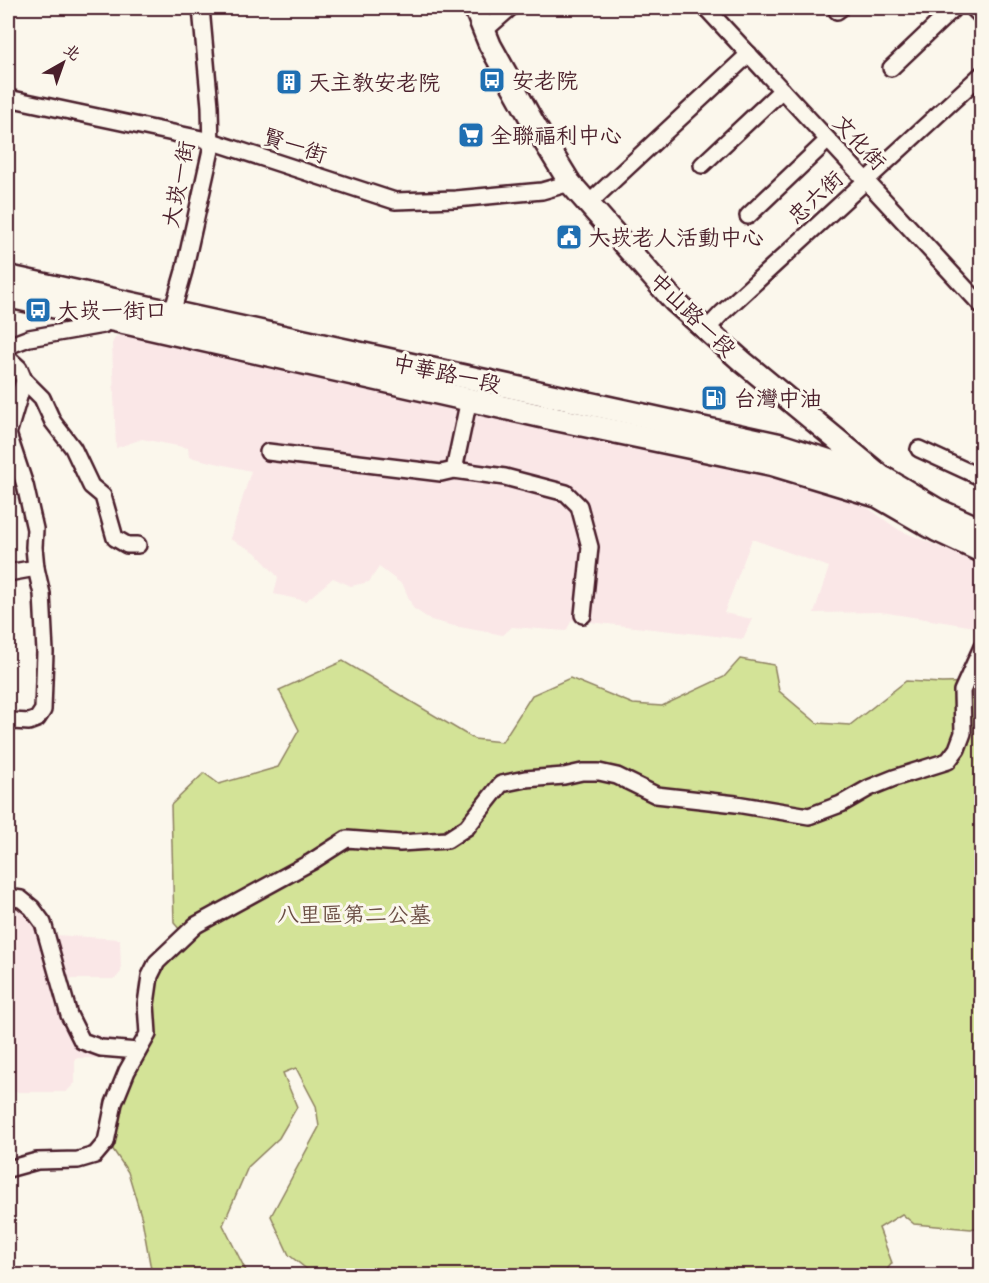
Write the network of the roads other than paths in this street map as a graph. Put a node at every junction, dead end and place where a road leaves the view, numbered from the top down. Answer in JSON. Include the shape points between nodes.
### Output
{"nodes":[{"id":1,"x":201,"y":8,"type":"edge"},
{"id":2,"x":475,"y":8,"type":"edge"},
{"id":3,"x":510,"y":8,"type":"edge"},
{"id":4,"x":706,"y":8,"type":"edge"},
{"id":5,"x":954,"y":8,"type":"edge"},
{"id":6,"x":973,"y":8,"type":"edge"},
{"id":7,"x":981,"y":17,"type":"edge"},
{"id":8,"x":485,"y":30,"type":"junction"},
{"id":9,"x":749,"y":54,"type":"junction"},
{"id":10,"x":891,"y":68,"type":"dead end"},
{"id":11,"x":981,"y":74,"type":"edge"},
{"id":12,"x":783,"y":90,"type":"junction"},
{"id":13,"x":8,"y":99,"type":"edge"},
{"id":14,"x":828,"y":140,"type":"junction"},
{"id":15,"x":210,"y":141,"type":"junction"},
{"id":16,"x":702,"y":165,"type":"dead end"},
{"id":17,"x":866,"y":181,"type":"junction"},
{"id":18,"x":570,"y":183,"type":"junction"},
{"id":19,"x":588,"y":204,"type":"junction"},
{"id":20,"x":748,"y":216,"type":"dead end"},
{"id":21,"x":8,"y":277,"type":"edge"},
{"id":22,"x":8,"y":296,"type":"edge"},
{"id":23,"x":981,"y":306,"type":"edge"},
{"id":24,"x":110,"y":309,"type":"junction"},
{"id":25,"x":169,"y":323,"type":"junction"},
{"id":26,"x":706,"y":330,"type":"junction"},
{"id":27,"x":8,"y":346,"type":"edge"},
{"id":28,"x":8,"y":358,"type":"edge"},
{"id":29,"x":24,"y":380,"type":"junction"},
{"id":30,"x":469,"y":399,"type":"junction"},
{"id":31,"x":919,"y":449,"type":"dead end"},
{"id":32,"x":268,"y":452,"type":"dead end"},
{"id":33,"x":454,"y":470,"type":"junction"},
{"id":34,"x":981,"y":478,"type":"edge"},
{"id":35,"x":881,"y":487,"type":"junction"},
{"id":36,"x":981,"y":530,"type":"edge"},
{"id":37,"x":138,"y":545,"type":"dead end"},
{"id":38,"x":981,"y":551,"type":"edge"},
{"id":39,"x":36,"y":568,"type":"junction"},
{"id":40,"x":8,"y":573,"type":"edge"},
{"id":41,"x":583,"y":615,"type":"dead end"},
{"id":42,"x":981,"y":647,"type":"edge"},
{"id":43,"x":12,"y":721,"type":"dead end"},
{"id":44,"x":8,"y":897,"type":"edge"},
{"id":45,"x":138,"y":1051,"type":"junction"},
{"id":46,"x":8,"y":1169,"type":"edge"}],
"edges":[{"from":1,"to":15,"type":"street","name":"大崁一街"},
{"from":2,"to":8,"type":"main road","name":"中山路一段"},
{"from":3,"to":8,"type":"street"},
{"from":4,"to":9,"type":"street","name":"文化街"},
{"from":5,"to":10,"type":"street"},
{"from":6,"to":7,"type":"street"},
{"from":8,"to":18,"type":"main road","name":"中山路一段"},
{"from":9,"to":12,"type":"street","name":"文化街"},
{"from":9,"to":19,"type":"street"},
{"from":11,"to":17,"type":"street","name":"忠六街"},
{"from":12,"to":14,"type":"street","name":"文化街"},
{"from":12,"to":16,"type":"street"},
{"from":13,"to":15,"type":"street","name":"賢一街"},
{"from":14,"to":17,"type":"street","name":"文化街"},
{"from":14,"to":20,"type":"street"},
{"from":15,"to":18,"type":"street","name":"賢一街","via":[[396,201],[542,191]]},
{"from":15,"to":25,"type":"street","name":"大崁一街"},
{"from":17,"to":23,"type":"street","name":"文化街"},
{"from":17,"to":26,"type":"street","name":"忠六街"},
{"from":18,"to":19,"type":"main road","name":"中山路一段"},
{"from":19,"to":26,"type":"main road","name":"中山路一段"},
{"from":21,"to":24,"type":"main road","name":"中華路一段"},
{"from":22,"to":24,"type":"main road","name":"中華路一段"},
{"from":24,"to":25,"type":"main road","name":"中華路一段"},
{"from":24,"to":27,"type":"street","via":[[103,325],[29,338]]},
{"from":25,"to":30,"type":"main road","name":"中華路一段"},
{"from":25,"to":35,"type":"main road","name":"中華路一段","via":[[779,445]]},
{"from":26,"to":35,"type":"main road","name":"中山路一段","via":[[801,411]]},
{"from":28,"to":29,"type":"street","via":[[19,368]]},
{"from":29,"to":37,"type":"street","via":[[42,398],[91,486],[103,496],[115,538],[127,545]]},
{"from":29,"to":39,"type":"street","via":[[8,434],[26,485],[35,529]]},
{"from":30,"to":33,"type":"street"},
{"from":30,"to":35,"type":"main road","name":"中華路一段"},
{"from":31,"to":34,"type":"street"},
{"from":32,"to":33,"type":"street","via":[[441,473]]},
{"from":33,"to":41,"type":"street","via":[[505,477],[566,493],[579,506],[590,547]]},
{"from":35,"to":36,"type":"main road"},
{"from":35,"to":38,"type":"main road","via":[[937,530]]},
{"from":39,"to":40,"type":"street"},
{"from":39,"to":43,"type":"street","via":[[45,640],[43,710],[30,722]]},
{"from":42,"to":45,"type":"street","via":[[962,691],[963,733],[948,761],[868,788],[809,816],[656,795],[617,776],[582,772],[501,784],[467,827],[447,840],[399,843],[347,839],[196,925],[157,962],[150,976],[148,1034]]},
{"from":44,"to":45,"type":"street","via":[[21,899],[43,923],[69,1015],[82,1041],[101,1048]]},
{"from":45,"to":46,"type":"street","via":[[114,1103],[106,1142],[95,1155],[78,1160],[37,1161]]}]}
